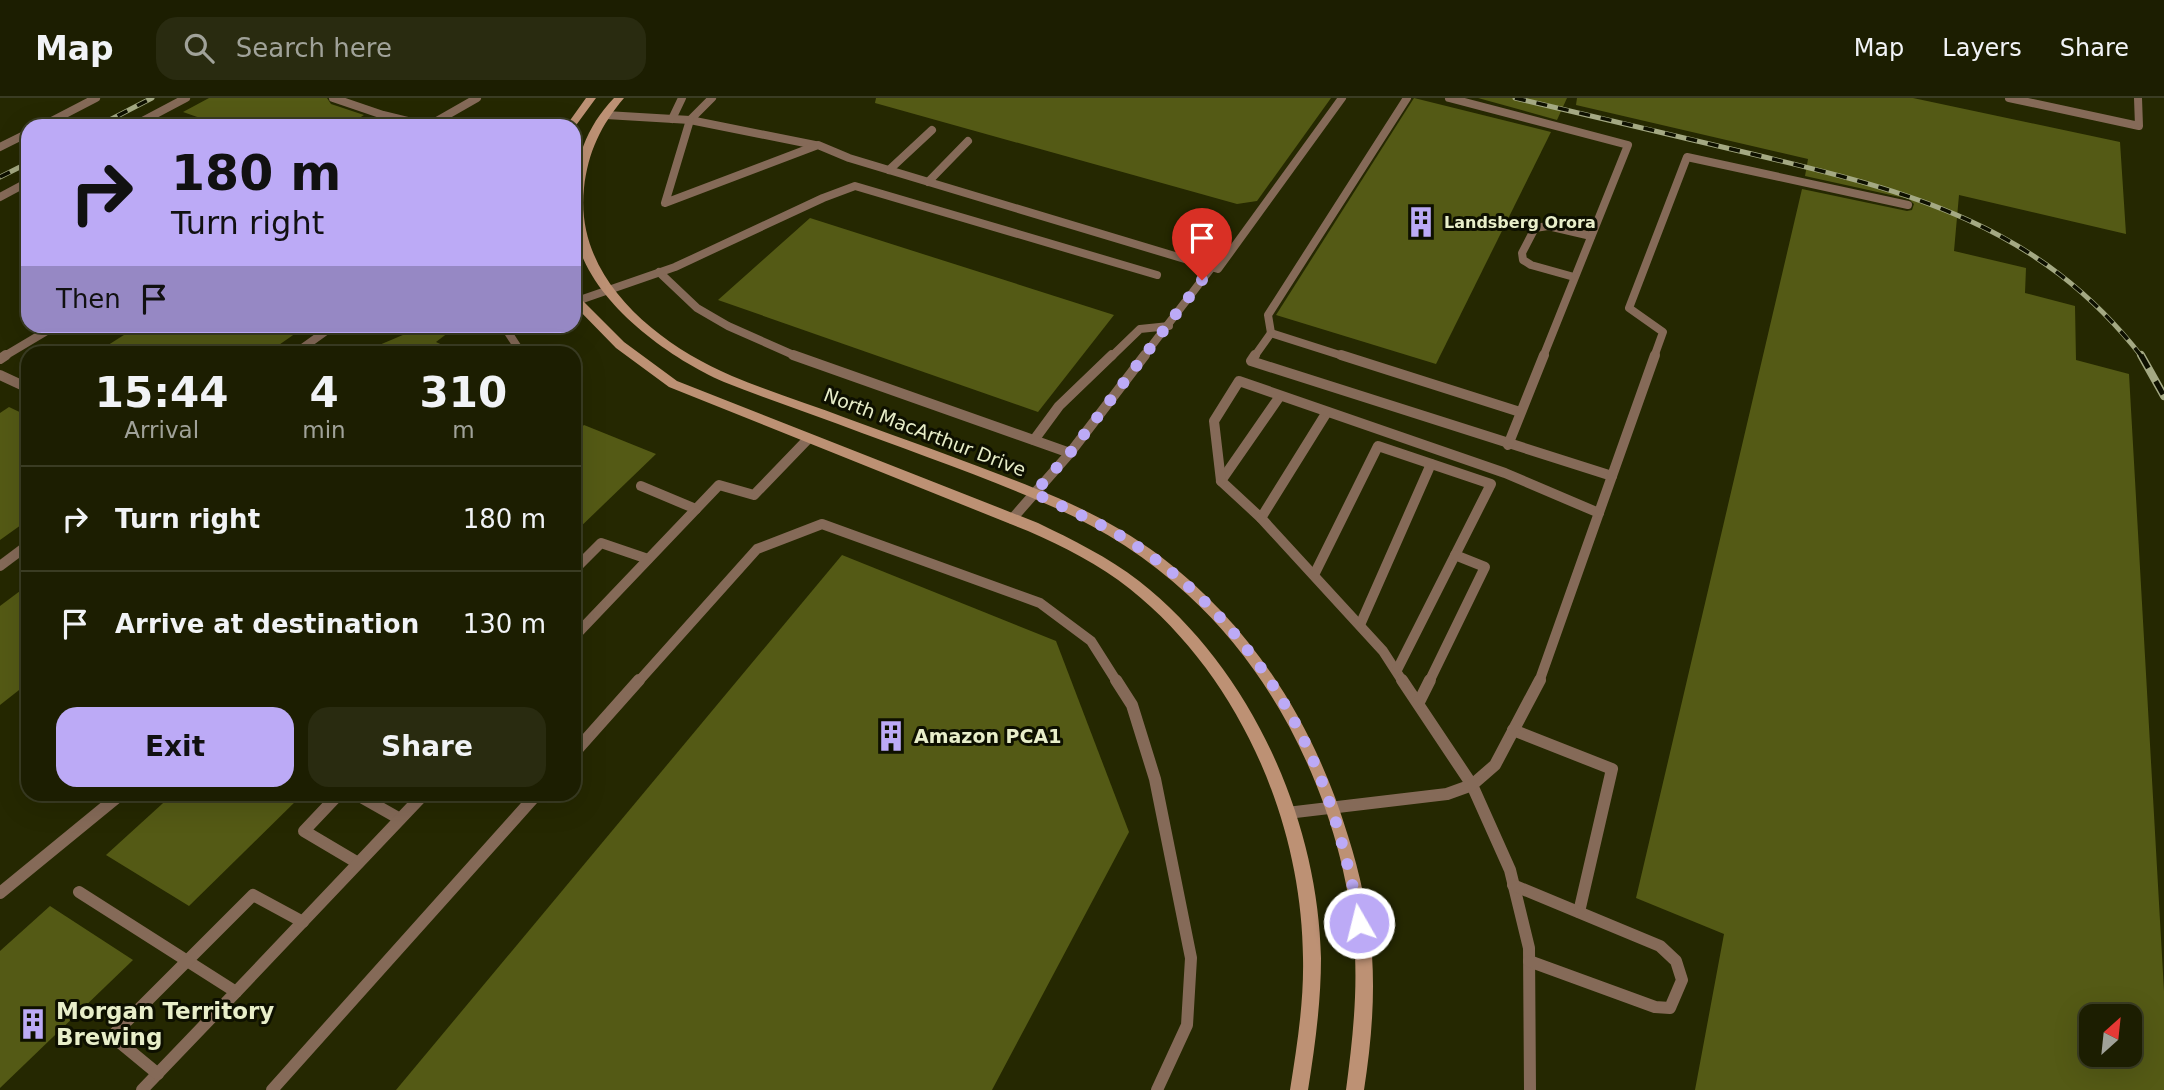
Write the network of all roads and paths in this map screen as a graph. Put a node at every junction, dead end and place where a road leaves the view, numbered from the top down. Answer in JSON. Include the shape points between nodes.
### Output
{"nodes":[{"id":1,"x":96,"y":98,"type":"edge"},
{"id":2,"x":186,"y":98,"type":"edge"},
{"id":3,"x":333,"y":98,"type":"edge"},
{"id":4,"x":477,"y":98,"type":"edge"},
{"id":5,"x":591,"y":98,"type":"edge"},
{"id":6,"x":619,"y":98,"type":"edge"},
{"id":7,"x":682,"y":98,"type":"edge"},
{"id":8,"x":712,"y":98,"type":"edge"},
{"id":9,"x":1342,"y":98,"type":"edge"},
{"id":10,"x":1407,"y":98,"type":"edge"},
{"id":11,"x":1449,"y":98,"type":"edge"},
{"id":12,"x":2009,"y":98,"type":"edge"},
{"id":13,"x":2138,"y":98,"type":"edge"},
{"id":14,"x":606,"y":115,"type":"junction"},
{"id":15,"x":56,"y":119,"type":"edge"},
{"id":16,"x":146,"y":119,"type":"edge"},
{"id":17,"x":399,"y":119,"type":"edge"},
{"id":18,"x":440,"y":119,"type":"edge"},
{"id":19,"x":575,"y":119,"type":"edge"},
{"id":20,"x":671,"y":119,"type":"junction"},
{"id":21,"x":690,"y":120,"type":"junction"},
{"id":22,"x":932,"y":130,"type":"dead end"},
{"id":23,"x":21,"y":136,"type":"edge"},
{"id":24,"x":968,"y":141,"type":"dead end"},
{"id":25,"x":818,"y":145,"type":"junction"},
{"id":26,"x":0,"y":147,"type":"edge"},
{"id":27,"x":581,"y":170,"type":"edge"},
{"id":28,"x":889,"y":170,"type":"junction"},
{"id":29,"x":928,"y":182,"type":"junction"},
{"id":30,"x":21,"y":186,"type":"edge"},
{"id":31,"x":0,"y":197,"type":"edge"},
{"id":32,"x":1908,"y":205,"type":"dead end"},
{"id":33,"x":1591,"y":236,"type":"junction"},
{"id":34,"x":581,"y":240,"type":"edge"},
{"id":35,"x":1212,"y":267,"type":"junction"},
{"id":36,"x":659,"y":272,"type":"junction"},
{"id":37,"x":1157,"y":275,"type":"dead end"},
{"id":38,"x":1574,"y":277,"type":"junction"},
{"id":39,"x":611,"y":293,"type":"junction"},
{"id":40,"x":581,"y":299,"type":"edge"},
{"id":41,"x":581,"y":307,"type":"edge"},
{"id":42,"x":1169,"y":326,"type":"junction"},
{"id":43,"x":43,"y":333,"type":"edge"},
{"id":44,"x":323,"y":333,"type":"edge"},
{"id":45,"x":1271,"y":333,"type":"junction"},
{"id":46,"x":21,"y":346,"type":"edge"},
{"id":47,"x":22,"y":346,"type":"edge"},
{"id":48,"x":305,"y":346,"type":"edge"},
{"id":49,"x":0,"y":359,"type":"edge"},
{"id":50,"x":0,"y":376,"type":"edge"},
{"id":51,"x":21,"y":385,"type":"edge"},
{"id":52,"x":1280,"y":396,"type":"junction"},
{"id":53,"x":1326,"y":412,"type":"junction"},
{"id":54,"x":1520,"y":412,"type":"junction"},
{"id":55,"x":808,"y":439,"type":"junction"},
{"id":56,"x":1034,"y":440,"type":"junction"},
{"id":57,"x":1508,"y":445,"type":"junction"},
{"id":58,"x":1070,"y":453,"type":"junction"},
{"id":59,"x":1431,"y":464,"type":"junction"},
{"id":60,"x":1612,"y":476,"type":"junction"},
{"id":61,"x":1221,"y":481,"type":"junction"},
{"id":62,"x":640,"y":486,"type":"dead end"},
{"id":63,"x":1034,"y":493,"type":"junction"},
{"id":64,"x":696,"y":509,"type":"junction"},
{"id":65,"x":1599,"y":513,"type":"junction"},
{"id":66,"x":1261,"y":518,"type":"junction"},
{"id":67,"x":1012,"y":519,"type":"junction"},
{"id":68,"x":21,"y":550,"type":"edge"},
{"id":69,"x":1455,"y":555,"type":"junction"},
{"id":70,"x":648,"y":559,"type":"junction"},
{"id":71,"x":581,"y":563,"type":"edge"},
{"id":72,"x":0,"y":566,"type":"edge"},
{"id":73,"x":1314,"y":575,"type":"junction"},
{"id":74,"x":581,"y":624,"type":"edge"},
{"id":75,"x":1360,"y":625,"type":"junction"},
{"id":76,"x":1397,"y":670,"type":"junction"},
{"id":77,"x":1419,"y":702,"type":"junction"},
{"id":78,"x":1513,"y":730,"type":"junction"},
{"id":79,"x":581,"y":745,"type":"edge"},
{"id":80,"x":1472,"y":785,"type":"junction"},
{"id":81,"x":112,"y":801,"type":"edge"},
{"id":82,"x":333,"y":801,"type":"edge"},
{"id":83,"x":368,"y":801,"type":"edge"},
{"id":84,"x":417,"y":801,"type":"edge"},
{"id":85,"x":531,"y":801,"type":"edge"},
{"id":86,"x":1333,"y":807,"type":"junction"},
{"id":87,"x":1287,"y":813,"type":"junction"},
{"id":88,"x":400,"y":819,"type":"junction"},
{"id":89,"x":358,"y":863,"type":"junction"},
{"id":90,"x":1513,"y":886,"type":"junction"},
{"id":91,"x":79,"y":892,"type":"dead end"},
{"id":92,"x":0,"y":893,"type":"edge"},
{"id":93,"x":1579,"y":912,"type":"junction"},
{"id":94,"x":303,"y":922,"type":"junction"},
{"id":95,"x":1529,"y":961,"type":"junction"},
{"id":96,"x":188,"y":962,"type":"junction"},
{"id":97,"x":236,"y":992,"type":"junction"},
{"id":98,"x":158,"y":1074,"type":"junction"},
{"id":99,"x":142,"y":1090,"type":"edge"},
{"id":100,"x":272,"y":1090,"type":"edge"},
{"id":101,"x":1157,"y":1090,"type":"edge"},
{"id":102,"x":1299,"y":1090,"type":"edge"},
{"id":103,"x":1355,"y":1090,"type":"edge"},
{"id":104,"x":1530,"y":1090,"type":"edge"}],
"edges":[{"from":1,"to":15,"type":"lane"},
{"from":2,"to":16,"type":"lane"},
{"from":3,"to":17,"type":"lane"},
{"from":4,"to":18,"type":"lane"},
{"from":5,"to":19,"type":"main road"},
{"from":6,"to":14,"type":"main road","name":"North MacArthur Drive"},
{"from":7,"to":20,"type":"lane"},
{"from":8,"to":21,"type":"lane"},
{"from":9,"to":35,"type":"lane","via":[[1219,269]]},
{"from":10,"to":45,"type":"lane","via":[[1268,315]]},
{"from":11,"to":33,"type":"lane","via":[[1628,145]]},
{"from":12,"to":13,"type":"lane","via":[[2139,126]]},
{"from":14,"to":20,"type":"lane"},
{"from":14,"to":27,"type":"main road","name":"North MacArthur Drive","via":[[594,132]]},
{"from":20,"to":21,"type":"lane"},
{"from":21,"to":25,"type":"lane"},
{"from":21,"to":25,"type":"lane","via":[[665,203]]},
{"from":22,"to":28,"type":"lane"},
{"from":23,"to":26,"type":"lane"},
{"from":24,"to":29,"type":"lane"},
{"from":25,"to":28,"type":"lane"},
{"from":28,"to":29,"type":"lane"},
{"from":29,"to":35,"type":"lane"},
{"from":30,"to":31,"type":"lane"},
{"from":32,"to":60,"type":"lane","via":[[1687,157],[1629,308],[1663,332]]},
{"from":33,"to":38,"type":"lane"},
{"from":33,"to":38,"type":"lane","via":[[1541,226],[1535,228],[1522,253],[1531,265]]},
{"from":34,"to":39,"type":"main road","name":"North MacArthur Drive","via":[[591,265]]},
{"from":35,"to":42,"type":"lane"},
{"from":36,"to":37,"type":"lane","via":[[825,194],[855,186]]},
{"from":36,"to":39,"type":"lane"},
{"from":36,"to":56,"type":"lane","via":[[697,307],[776,349]]},
{"from":38,"to":54,"type":"lane"},
{"from":39,"to":40,"type":"lane"},
{"from":39,"to":63,"type":"main road","name":"North MacArthur Drive","via":[[649,333],[726,377]]},
{"from":41,"to":55,"type":"main road","via":[[634,359],[673,384]]},
{"from":42,"to":56,"type":"lane","via":[[1140,329],[1059,406]]},
{"from":42,"to":58,"type":"lane"},
{"from":43,"to":47,"type":"lane"},
{"from":44,"to":48,"type":"lane"},
{"from":45,"to":54,"type":"lane"},
{"from":45,"to":57,"type":"lane","via":[[1251,361]]},
{"from":46,"to":49,"type":"lane"},
{"from":50,"to":51,"type":"lane"},
{"from":52,"to":53,"type":"lane"},
{"from":52,"to":61,"type":"lane"},
{"from":52,"to":61,"type":"lane","via":[[1239,381],[1214,421]]},
{"from":53,"to":65,"type":"lane","via":[[1506,473]]},
{"from":53,"to":66,"type":"lane"},
{"from":54,"to":57,"type":"lane"},
{"from":55,"to":64,"type":"lane","via":[[754,495],[719,485]]},
{"from":55,"to":67,"type":"main road"},
{"from":56,"to":58,"type":"lane"},
{"from":57,"to":60,"type":"lane"},
{"from":58,"to":63,"type":"lane"},
{"from":59,"to":69,"type":"lane","via":[[1491,484]]},
{"from":59,"to":73,"type":"lane","via":[[1378,446]]},
{"from":59,"to":75,"type":"lane"},
{"from":60,"to":65,"type":"lane"},
{"from":61,"to":66,"type":"lane"},
{"from":62,"to":64,"type":"lane"},
{"from":63,"to":67,"type":"lane"},
{"from":63,"to":86,"type":"main road","name":"North MacArthur Drive","via":[[1140,548],[1192,590],[1240,638],[1277,688],[1314,758]]},
{"from":64,"to":70,"type":"lane"},
{"from":65,"to":78,"type":"lane","via":[[1539,682]]},
{"from":66,"to":73,"type":"lane"},
{"from":67,"to":87,"type":"main road","via":[[1086,553],[1139,590],[1180,627],[1216,670],[1254,731]]},
{"from":68,"to":72,"type":"lane"},
{"from":69,"to":76,"type":"lane"},
{"from":69,"to":77,"type":"lane","via":[[1485,567]]},
{"from":70,"to":71,"type":"lane","via":[[601,543]]},
{"from":70,"to":74,"type":"lane"},
{"from":73,"to":75,"type":"lane"},
{"from":75,"to":76,"type":"lane"},
{"from":76,"to":77,"type":"lane"},
{"from":77,"to":80,"type":"lane"},
{"from":78,"to":80,"type":"lane","via":[[1495,765]]},
{"from":78,"to":93,"type":"lane","via":[[1612,769]]},
{"from":79,"to":101,"type":"lane","via":[[757,549],[822,524],[1040,603],[1091,641],[1132,705],[1155,779],[1191,958],[1187,1025]]},
{"from":80,"to":86,"type":"lane","via":[[1447,794]]},
{"from":80,"to":90,"type":"lane"},
{"from":81,"to":92,"type":"lane"},
{"from":82,"to":89,"type":"lane","via":[[304,831]]},
{"from":83,"to":88,"type":"lane"},
{"from":84,"to":88,"type":"lane"},
{"from":85,"to":100,"type":"lane"},
{"from":86,"to":87,"type":"lane"},
{"from":86,"to":103,"type":"main road","name":"North MacArthur Drive","via":[[1357,898],[1364,971]]},
{"from":87,"to":102,"type":"main road","via":[[1303,873],[1311,938],[1311,1015]]},
{"from":88,"to":89,"type":"lane"},
{"from":89,"to":94,"type":"lane"},
{"from":90,"to":93,"type":"lane"},
{"from":90,"to":95,"type":"lane"},
{"from":91,"to":96,"type":"lane"},
{"from":93,"to":95,"type":"lane","via":[[1660,946],[1676,961],[1682,980],[1670,1008],[1637,1002]]},
{"from":94,"to":96,"type":"lane","via":[[253,895]]},
{"from":94,"to":97,"type":"lane"},
{"from":95,"to":104,"type":"lane"},
{"from":96,"to":97,"type":"lane"},
{"from":96,"to":98,"type":"lane","via":[[112,1036]]},
{"from":97,"to":98,"type":"lane"},
{"from":98,"to":99,"type":"lane"}]}
